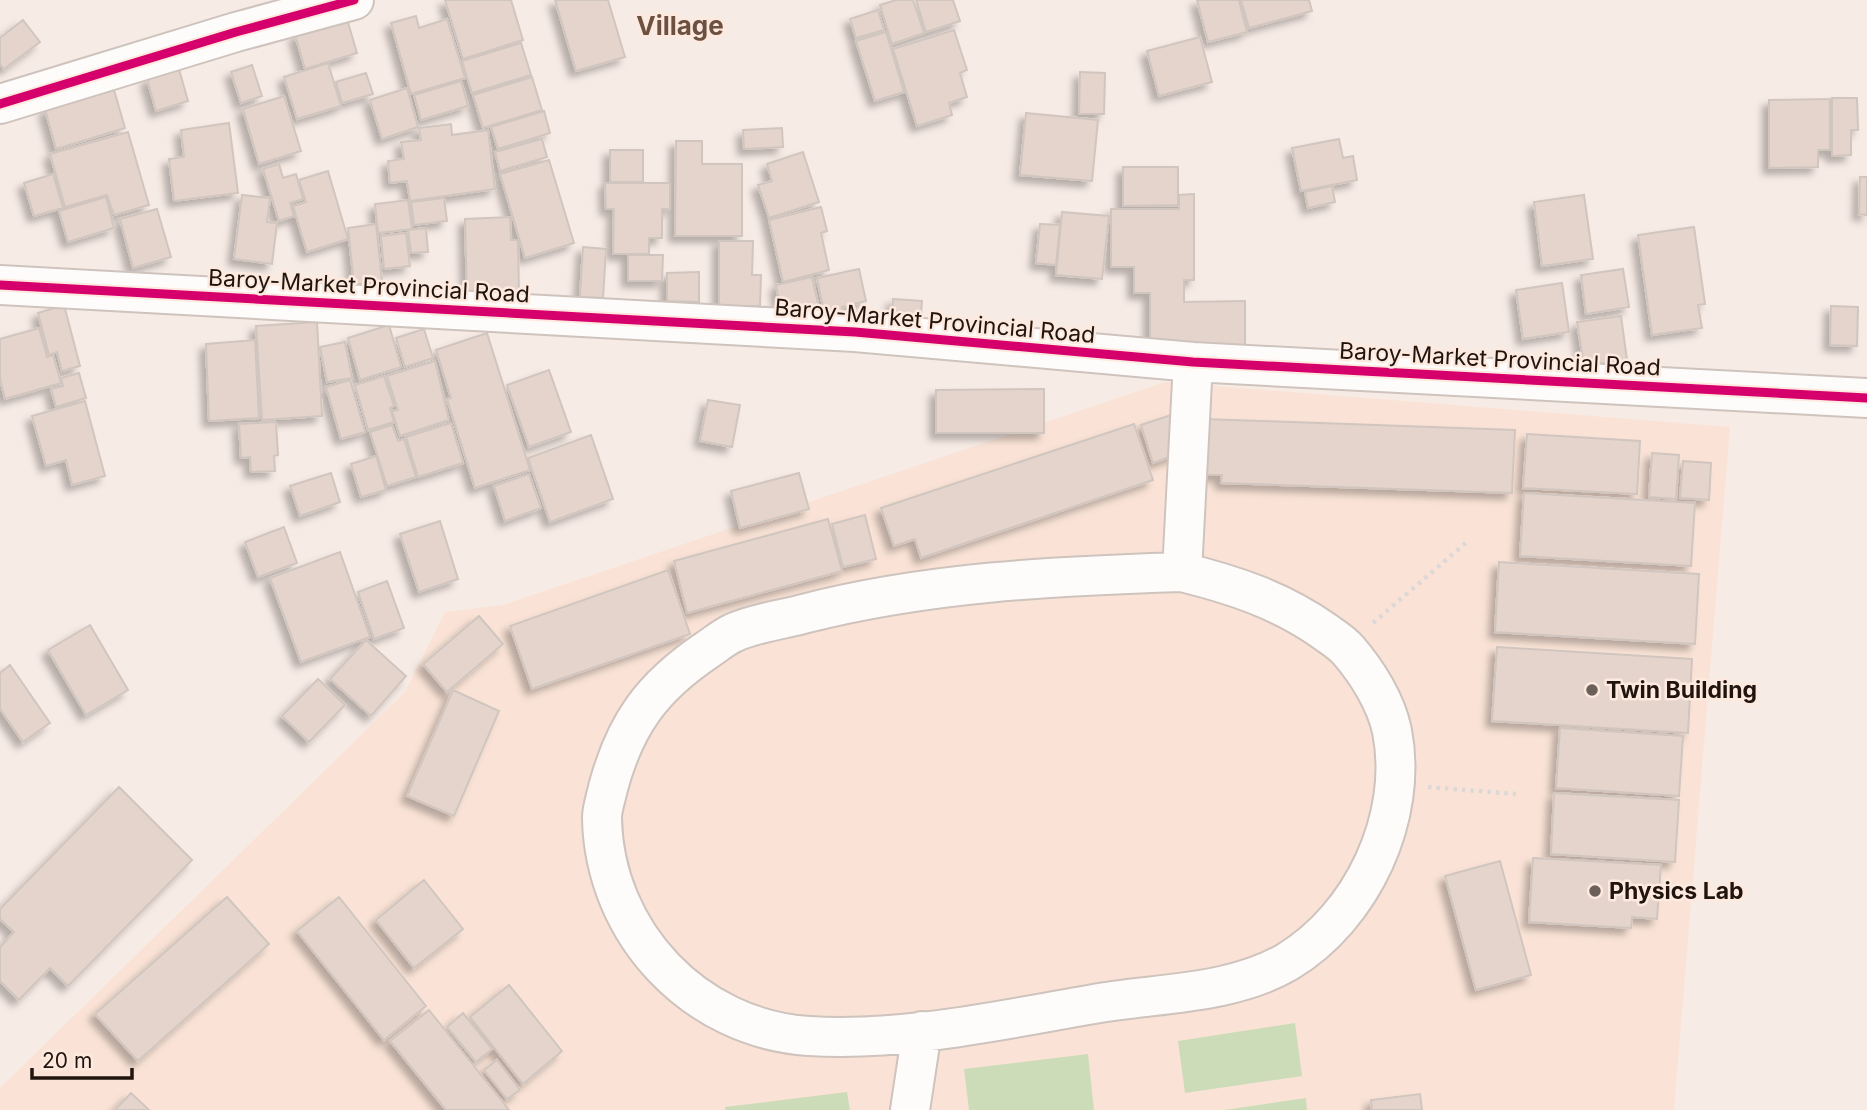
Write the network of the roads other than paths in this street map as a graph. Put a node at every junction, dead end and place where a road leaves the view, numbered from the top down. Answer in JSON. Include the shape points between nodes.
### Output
{"nodes":[{"id":1,"x":354,"y":0,"type":"edge"},
{"id":2,"x":0,"y":104,"type":"edge"},
{"id":3,"x":0,"y":285,"type":"edge"},
{"id":4,"x":1193,"y":362,"type":"junction"},
{"id":5,"x":1867,"y":398,"type":"edge"},
{"id":6,"x":1182,"y":572,"type":"junction"},
{"id":7,"x":922,"y":1031,"type":"junction"},
{"id":8,"x":910,"y":1110,"type":"edge"}],
"edges":[{"from":1,"to":2,"type":"street"},
{"from":3,"to":4,"type":"street","name":"Baroy-Market Provincial Road","via":[[855,332]]},
{"from":4,"to":5,"type":"street","name":"Baroy-Market Provincial Road"},
{"from":4,"to":6,"type":"street"},
{"from":6,"to":7,"type":"street","via":[[1238,586],[1295,611],[1345,646],[1376,690],[1392,730],[1396,784],[1381,845],[1357,894],[1324,934],[1285,963],[1241,981]]},
{"from":6,"to":7,"type":"street","via":[[977,583],[857,600],[735,631],[684,665],[646,702],[618,752],[602,814],[610,878],[655,960],[715,1009],[788,1035],[843,1038]]},
{"from":7,"to":8,"type":"street"}]}
